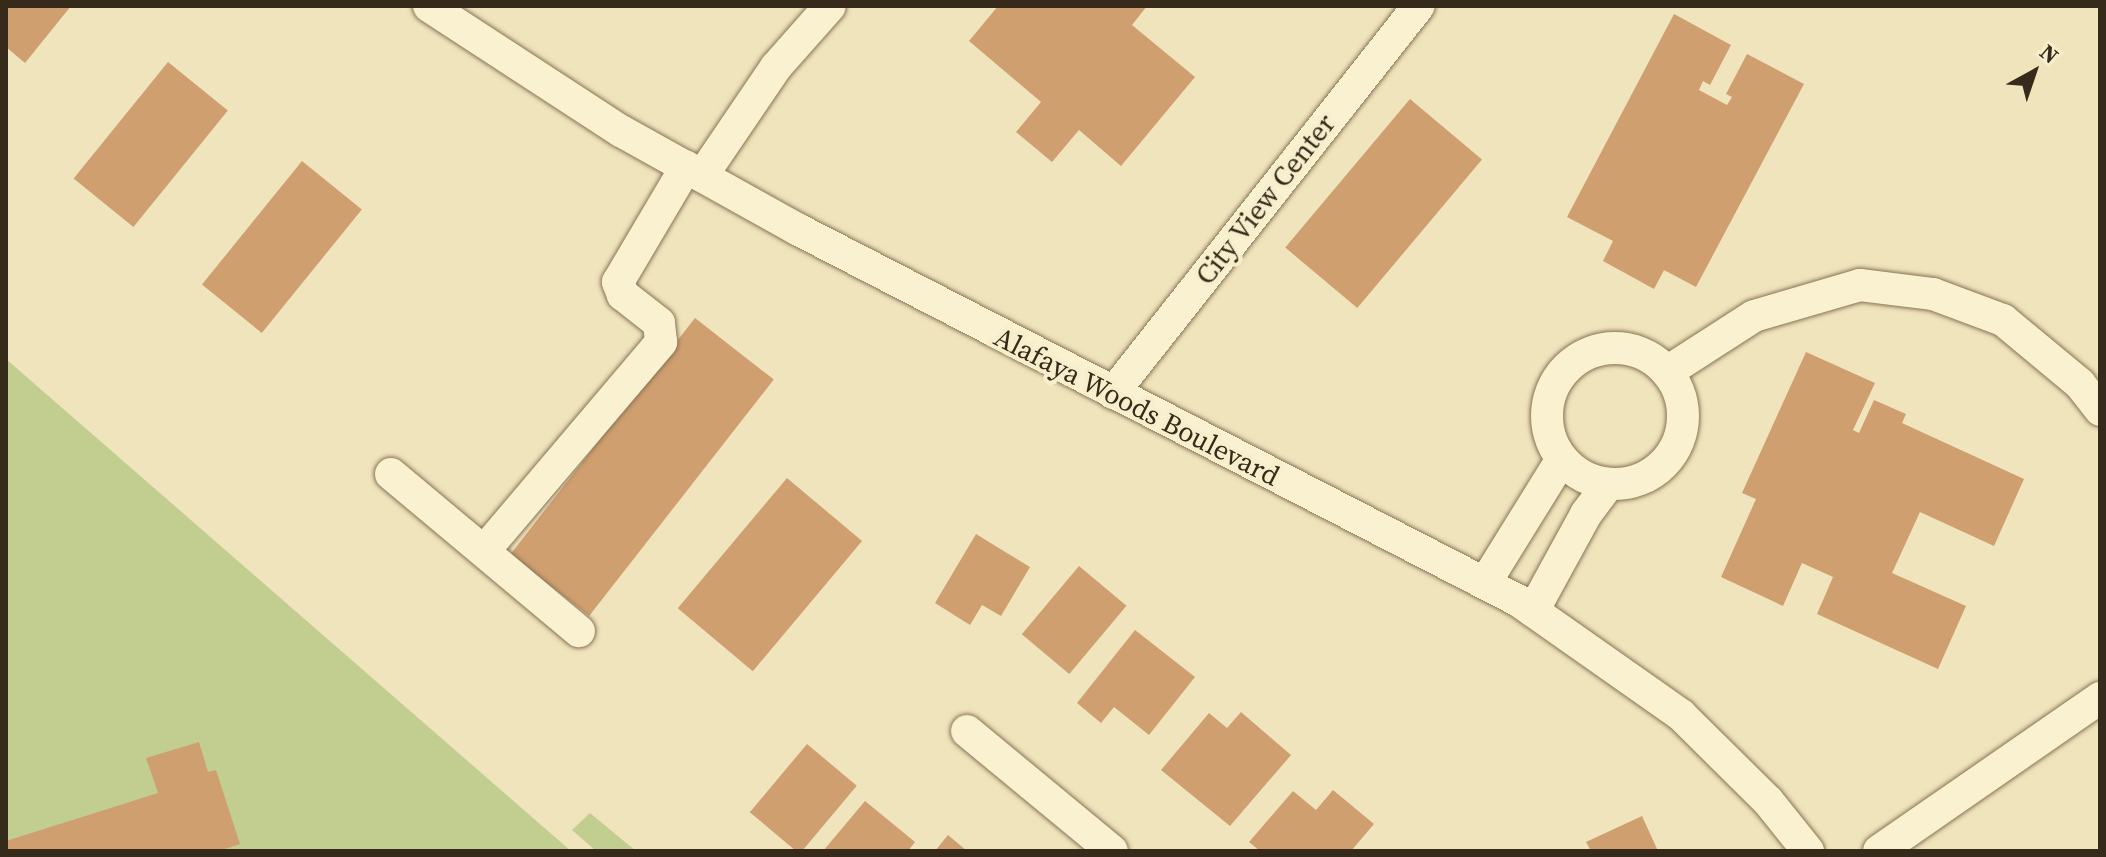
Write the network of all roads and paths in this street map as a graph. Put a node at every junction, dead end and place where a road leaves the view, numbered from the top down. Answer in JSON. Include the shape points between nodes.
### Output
{"nodes":[{"id":1,"x":429,"y":6,"type":"edge"},
{"id":2,"x":830,"y":6,"type":"edge"},
{"id":3,"x":1419,"y":6,"type":"edge"},
{"id":4,"x":694,"y":172,"type":"junction"},
{"id":5,"x":1667,"y":372,"type":"junction"},
{"id":6,"x":1113,"y":393,"type":"junction"},
{"id":7,"x":2099,"y":407,"type":"edge"},
{"id":8,"x":1562,"y":459,"type":"junction"},
{"id":9,"x":391,"y":474,"type":"dead end"},
{"id":10,"x":1609,"y":484,"type":"junction"},
{"id":11,"x":484,"y":551,"type":"junction"},
{"id":12,"x":1485,"y":583,"type":"junction"},
{"id":13,"x":1533,"y":611,"type":"junction"},
{"id":14,"x":579,"y":631,"type":"dead end"},
{"id":15,"x":2100,"y":698,"type":"edge"},
{"id":16,"x":967,"y":731,"type":"dead end"},
{"id":17,"x":1112,"y":851,"type":"edge"},
{"id":18,"x":1808,"y":851,"type":"edge"},
{"id":19,"x":1879,"y":851,"type":"edge"}],
"edges":[{"from":1,"to":4,"type":"street","name":"Alafaya Woods Boulevard"},
{"from":2,"to":4,"type":"street"},
{"from":3,"to":6,"type":"street","name":"City View Center"},
{"from":4,"to":6,"type":"street","name":"Alafaya Woods Boulevard"},
{"from":4,"to":11,"type":"street","via":[[618,282],[623,295],[659,323],[661,342]]},
{"from":5,"to":7,"type":"street","via":[[1754,316],[1860,285],[1933,294],[2003,320],[2080,384]]},
{"from":5,"to":8,"type":"street","via":[[1646,355],[1621,348],[1594,350],[1571,363],[1554,384],[1546,409],[1549,436]]},
{"from":5,"to":10,"type":"street","via":[[1680,395],[1683,422],[1675,447],[1658,468],[1635,481]]},
{"from":6,"to":12,"type":"street","name":"Alafaya Woods Boulevard"},
{"from":8,"to":10,"type":"street","via":[[1583,476]]},
{"from":8,"to":12,"type":"street"},
{"from":9,"to":11,"type":"street"},
{"from":10,"to":13,"type":"street","via":[[1586,514]]},
{"from":11,"to":14,"type":"street"},
{"from":12,"to":13,"type":"street","name":"Alafaya Woods Boulevard"},
{"from":13,"to":18,"type":"street","name":"Alafaya Woods Boulevard","via":[[1681,715],[1768,801]]},
{"from":15,"to":19,"type":"street"},
{"from":16,"to":17,"type":"street"}]}
